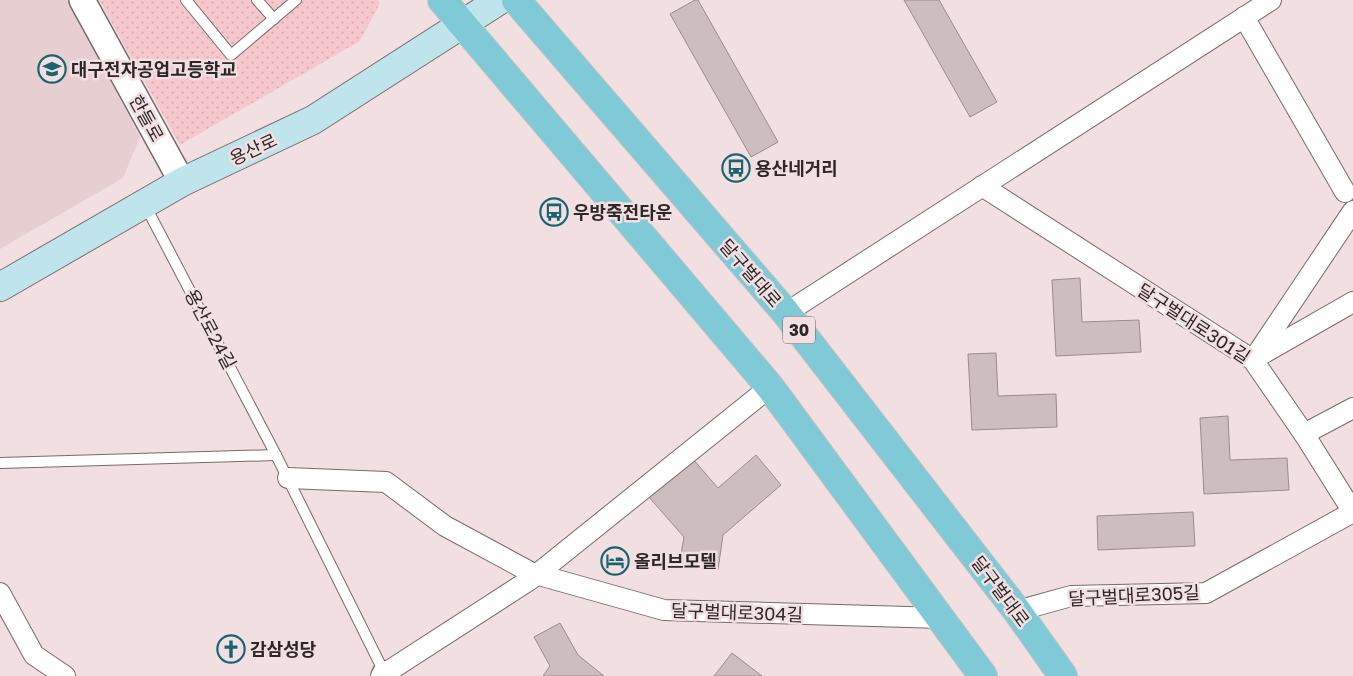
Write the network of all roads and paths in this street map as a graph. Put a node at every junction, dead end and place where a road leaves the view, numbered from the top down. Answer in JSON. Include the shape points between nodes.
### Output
{"nodes":[{"id":1,"x":82,"y":0,"type":"edge"},
{"id":2,"x":186,"y":0,"type":"edge"},
{"id":3,"x":257,"y":0,"type":"edge"},
{"id":4,"x":296,"y":0,"type":"edge"},
{"id":5,"x":442,"y":0,"type":"edge"},
{"id":6,"x":500,"y":0,"type":"edge"},
{"id":7,"x":516,"y":0,"type":"edge"},
{"id":8,"x":1271,"y":0,"type":"edge"},
{"id":9,"x":1244,"y":17,"type":"junction"},
{"id":10,"x":274,"y":19,"type":"junction"},
{"id":11,"x":462,"y":24,"type":"junction"},
{"id":12,"x":182,"y":182,"type":"junction"},
{"id":13,"x":982,"y":186,"type":"junction"},
{"id":14,"x":1350,"y":195,"type":"edge"},
{"id":15,"x":145,"y":204,"type":"junction"},
{"id":16,"x":1353,"y":211,"type":"edge"},
{"id":17,"x":0,"y":287,"type":"edge"},
{"id":18,"x":1353,"y":302,"type":"edge"},
{"id":19,"x":786,"y":313,"type":"junction"},
{"id":20,"x":1253,"y":360,"type":"junction"},
{"id":21,"x":770,"y":387,"type":"junction"},
{"id":22,"x":1353,"y":408,"type":"edge"},
{"id":23,"x":1304,"y":434,"type":"junction"},
{"id":24,"x":276,"y":454,"type":"junction"},
{"id":25,"x":0,"y":463,"type":"edge"},
{"id":26,"x":288,"y":478,"type":"junction"},
{"id":27,"x":1353,"y":512,"type":"edge"},
{"id":28,"x":537,"y":574,"type":"junction"},
{"id":29,"x":0,"y":594,"type":"edge"},
{"id":30,"x":1017,"y":611,"type":"junction"},
{"id":31,"x":942,"y":618,"type":"junction"},
{"id":32,"x":385,"y":675,"type":"edge"},
{"id":33,"x":65,"y":676,"type":"edge"},
{"id":34,"x":983,"y":676,"type":"edge"},
{"id":35,"x":1064,"y":676,"type":"edge"}],
"edges":[{"from":1,"to":12,"type":"street","name":"한들로"},
{"from":2,"to":10,"type":"lane","via":[[231,55]]},
{"from":3,"to":10,"type":"lane"},
{"from":4,"to":10,"type":"lane"},
{"from":5,"to":11,"type":"main road"},
{"from":6,"to":11,"type":"main road","name":"용산로"},
{"from":7,"to":19,"type":"main road","name":"달구벌대로","number":"30"},
{"from":8,"to":9,"type":"street"},
{"from":9,"to":13,"type":"street"},
{"from":9,"to":14,"type":"street"},
{"from":11,"to":12,"type":"main road","name":"용산로","via":[[313,120]]},
{"from":11,"to":21,"type":"main road"},
{"from":12,"to":15,"type":"main road","name":"용산로"},
{"from":13,"to":19,"type":"street"},
{"from":13,"to":20,"type":"street","name":"달구벌대로301길"},
{"from":15,"to":17,"type":"main road","name":"용산로"},
{"from":15,"to":24,"type":"lane","name":"용산로24길"},
{"from":16,"to":20,"type":"street"},
{"from":18,"to":20,"type":"street"},
{"from":19,"to":30,"type":"main road","name":"달구벌대로","number":"30"},
{"from":20,"to":23,"type":"street","name":"달구벌대로301길"},
{"from":21,"to":28,"type":"street"},
{"from":21,"to":31,"type":"main road"},
{"from":22,"to":23,"type":"street"},
{"from":23,"to":27,"type":"street","name":"달구벌대로301길"},
{"from":24,"to":25,"type":"lane"},
{"from":24,"to":26,"type":"lane","name":"용산로24길"},
{"from":26,"to":28,"type":"street","name":"달구벌대로304길","via":[[386,482],[444,526]]},
{"from":26,"to":32,"type":"lane","name":"용산로24길"},
{"from":27,"to":30,"type":"street","name":"달구벌대로305길","via":[[1206,593],[1071,596]]},
{"from":28,"to":31,"type":"street","name":"달구벌대로304길","via":[[664,610]]},
{"from":28,"to":32,"type":"street"},
{"from":29,"to":33,"type":"street","via":[[34,655]]},
{"from":30,"to":35,"type":"main road","name":"달구벌대로","number":"30"},
{"from":31,"to":34,"type":"main road"}]}
